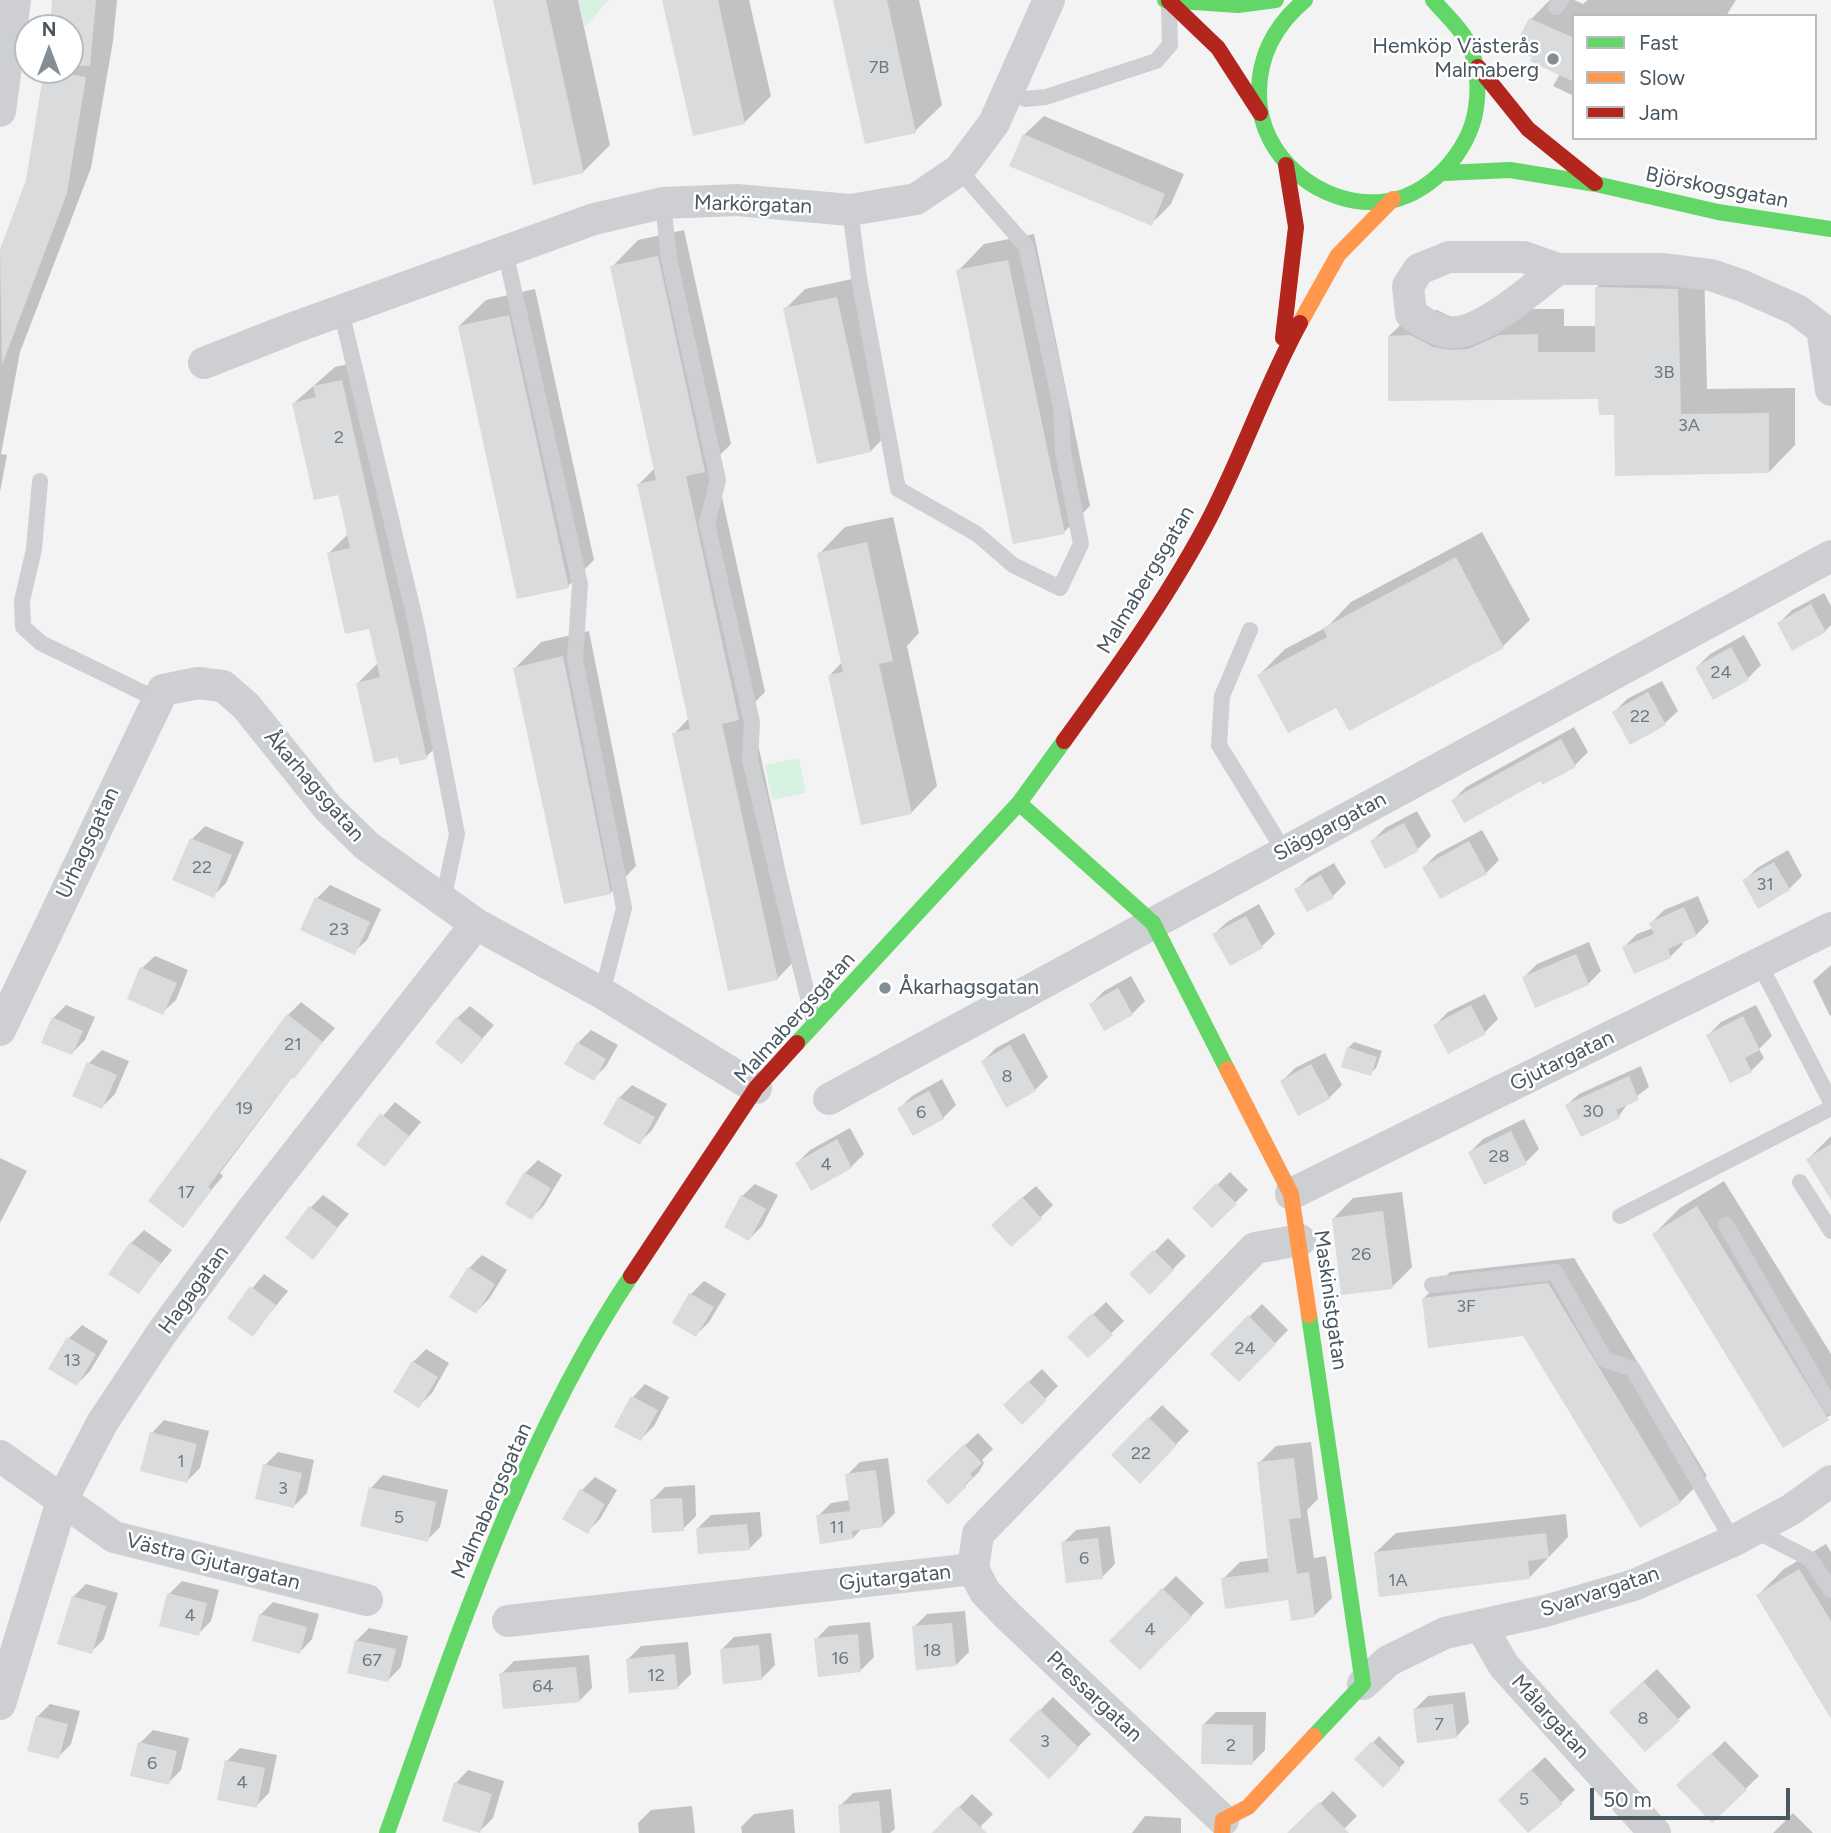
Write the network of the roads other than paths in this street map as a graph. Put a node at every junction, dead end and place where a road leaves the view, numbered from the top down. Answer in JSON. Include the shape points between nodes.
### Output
{"nodes":[{"id":1,"x":1049,"y":0,"type":"edge"},
{"id":2,"x":1276,"y":0,"type":"edge"},
{"id":3,"x":1305,"y":0,"type":"edge"},
{"id":4,"x":1433,"y":0,"type":"edge"},
{"id":5,"x":1167,"y":1,"type":"edge"},
{"id":6,"x":1452,"y":8,"type":"edge"},
{"id":7,"x":9,"y":19,"type":"edge"},
{"id":8,"x":1478,"y":67,"type":"junction"},
{"id":9,"x":1009,"y":92,"type":"junction"},
{"id":10,"x":0,"y":111,"type":"edge"},
{"id":11,"x":1260,"y":114,"type":"junction"},
{"id":12,"x":1286,"y":165,"type":"junction"},
{"id":13,"x":959,"y":170,"type":"junction"},
{"id":14,"x":1444,"y":173,"type":"junction"},
{"id":15,"x":1596,"y":184,"type":"junction"},
{"id":16,"x":1392,"y":199,"type":"junction"},
{"id":17,"x":663,"y":203,"type":"junction"},
{"id":18,"x":850,"y":210,"type":"junction"},
{"id":19,"x":1831,"y":229,"type":"edge"},
{"id":20,"x":505,"y":251,"type":"junction"},
{"id":21,"x":1558,"y":270,"type":"dead end"},
{"id":22,"x":341,"y":311,"type":"junction"},
{"id":23,"x":1281,"y":357,"type":"junction"},
{"id":24,"x":204,"y":363,"type":"dead end"},
{"id":25,"x":1831,"y":390,"type":"edge"},
{"id":26,"x":40,"y":481,"type":"dead end"},
{"id":27,"x":1831,"y":556,"type":"edge"},
{"id":28,"x":1250,"y":630,"type":"dead end"},
{"id":29,"x":158,"y":700,"type":"junction"},
{"id":30,"x":1019,"y":803,"type":"junction"},
{"id":31,"x":1284,"y":852,"type":"junction"},
{"id":32,"x":443,"y":900,"type":"junction"},
{"id":33,"x":1153,"y":923,"type":"junction"},
{"id":34,"x":476,"y":924,"type":"junction"},
{"id":35,"x":1831,"y":928,"type":"edge"},
{"id":36,"x":1759,"y":963,"type":"junction"},
{"id":37,"x":602,"y":993,"type":"junction"},
{"id":38,"x":815,"y":1025,"type":"junction"},
{"id":39,"x":0,"y":1030,"type":"edge"},
{"id":40,"x":756,"y":1088,"type":"junction"},
{"id":41,"x":829,"y":1099,"type":"dead end"},
{"id":42,"x":1831,"y":1105,"type":"edge"},
{"id":43,"x":1800,"y":1182,"type":"dead end"},
{"id":44,"x":1292,"y":1194,"type":"junction"},
{"id":45,"x":1620,"y":1216,"type":"dead end"},
{"id":46,"x":1726,"y":1225,"type":"dead end"},
{"id":47,"x":1831,"y":1230,"type":"edge"},
{"id":48,"x":1300,"y":1240,"type":"junction"},
{"id":49,"x":1432,"y":1285,"type":"dead end"},
{"id":50,"x":1831,"y":1407,"type":"edge"},
{"id":51,"x":0,"y":1456,"type":"edge"},
{"id":52,"x":1831,"y":1481,"type":"edge"},
{"id":53,"x":63,"y":1498,"type":"junction"},
{"id":54,"x":1743,"y":1535,"type":"junction"},
{"id":55,"x":972,"y":1569,"type":"junction"},
{"id":56,"x":1831,"y":1590,"type":"edge"},
{"id":57,"x":367,"y":1600,"type":"dead end"},
{"id":58,"x":508,"y":1622,"type":"dead end"},
{"id":59,"x":1480,"y":1626,"type":"junction"},
{"id":60,"x":1363,"y":1684,"type":"junction"},
{"id":61,"x":0,"y":1704,"type":"edge"},
{"id":62,"x":1223,"y":1827,"type":"edge"},
{"id":63,"x":387,"y":1833,"type":"edge"},
{"id":64,"x":1655,"y":1833,"type":"edge"}],
"edges":[{"from":1,"to":9,"type":"street","name":"Markörgatan"},
{"from":2,"to":5,"type":"main road","via":[[1238,5]]},
{"from":3,"to":11,"type":"main road","via":[[1275,30],[1263,56]]},
{"from":4,"to":6,"type":"main road"},
{"from":5,"to":9,"type":"lane","via":[[1170,45],[1156,61],[1046,97],[1026,99]]},
{"from":5,"to":11,"type":"main road","via":[[1218,48]]},
{"from":6,"to":8,"type":"main road"},
{"from":7,"to":10,"type":"street"},
{"from":8,"to":14,"type":"main road","via":[[1480,96],[1475,124],[1463,151]]},
{"from":8,"to":15,"type":"main road","name":"Björskogsgatan","via":[[1528,130]]},
{"from":9,"to":13,"type":"street","name":"Markörgatan","via":[[994,123]]},
{"from":11,"to":12,"type":"main road"},
{"from":12,"to":16,"type":"main road","via":[[1308,184],[1335,197],[1363,202]]},
{"from":12,"to":23,"type":"main road","name":"Malmabergsgatan","via":[[1296,227]]},
{"from":13,"to":18,"type":"street","name":"Markörgatan","via":[[916,199]]},
{"from":13,"to":18,"type":"lane","via":[[1026,246],[1061,406],[1063,453],[1081,544],[1060,587],[1013,565],[977,534],[898,489]]},
{"from":14,"to":15,"type":"main road","name":"Björskogsgatan","via":[[1510,170]]},
{"from":14,"to":16,"type":"main road","via":[[1420,190]]},
{"from":15,"to":19,"type":"main road","name":"Björskogsgatan","via":[[1718,212]]},
{"from":16,"to":23,"type":"main road","name":"Malmabergsgatan","via":[[1338,255]]},
{"from":17,"to":18,"type":"street","name":"Markörgatan","via":[[737,200]]},
{"from":17,"to":20,"type":"street","name":"Markörgatan","via":[[594,219]]},
{"from":17,"to":38,"type":"lane","via":[[669,259],[718,481],[706,524],[752,722],[750,760]]},
{"from":20,"to":22,"type":"street","name":"Markörgatan"},
{"from":20,"to":37,"type":"lane","via":[[580,584],[575,660],[624,908]]},
{"from":21,"to":25,"type":"street","via":[[1664,269],[1711,275],[1787,305],[1822,329]]},
{"from":22,"to":24,"type":"street","name":"Markörgatan"},
{"from":22,"to":32,"type":"lane","via":[[415,623],[457,834]]},
{"from":23,"to":30,"type":"main road","name":"Malmabergsgatan","via":[[1206,525],[1152,617]]},
{"from":26,"to":29,"type":"lane","via":[[34,549],[22,601],[23,627],[41,643]]},
{"from":27,"to":31,"type":"street","name":"Släggargatan"},
{"from":28,"to":31,"type":"lane","via":[[1222,696],[1219,745]]},
{"from":29,"to":32,"type":"street","name":"Åkarhagsgatan","via":[[163,690],[198,683],[223,686],[246,706],[328,808],[367,846]]},
{"from":29,"to":39,"type":"street","name":"Urhagsgatan"},
{"from":30,"to":33,"type":"main road","name":"Maskinistgatan"},
{"from":30,"to":38,"type":"main road","name":"Malmabergsgatan"},
{"from":31,"to":33,"type":"street","name":"Släggargatan"},
{"from":32,"to":34,"type":"street","name":"Åkarhagsgatan"},
{"from":33,"to":41,"type":"street","name":"Släggargatan"},
{"from":33,"to":44,"type":"main road","name":"Maskinistgatan"},
{"from":34,"to":37,"type":"street","name":"Åkarhagsgatan"},
{"from":34,"to":53,"type":"street","name":"Hagagatan","via":[[161,1334],[102,1423]]},
{"from":35,"to":36,"type":"street","name":"Gjutargatan"},
{"from":36,"to":42,"type":"lane"},
{"from":36,"to":44,"type":"street","name":"Gjutargatan"},
{"from":37,"to":40,"type":"street","name":"Åkarhagsgatan"},
{"from":38,"to":40,"type":"main road","name":"Malmabergsgatan"},
{"from":40,"to":63,"type":"main road","name":"Malmabergsgatan","via":[[618,1295],[556,1408],[478,1581]]},
{"from":42,"to":45,"type":"lane"},
{"from":43,"to":47,"type":"lane"},
{"from":44,"to":48,"type":"main road","name":"Maskinistgatan"},
{"from":46,"to":50,"type":"lane"},
{"from":48,"to":55,"type":"street","name":"Gjutargatan","via":[[1255,1248],[1228,1275],[978,1534]]},
{"from":48,"to":60,"type":"main road","name":"Maskinistgatan"},
{"from":49,"to":54,"type":"lane","via":[[1555,1272],[1605,1360],[1633,1369]]},
{"from":51,"to":53,"type":"street","name":"Västra Gjutargatan"},
{"from":52,"to":54,"type":"street","name":"Svarvargatan"},
{"from":53,"to":57,"type":"street","name":"Västra Gjutargatan","via":[[114,1537]]},
{"from":53,"to":61,"type":"street","name":"Hagagatan"},
{"from":54,"to":56,"type":"lane","via":[[1810,1559]]},
{"from":54,"to":59,"type":"street","name":"Svarvargatan","via":[[1634,1586]]},
{"from":55,"to":58,"type":"street","name":"Gjutargatan"},
{"from":55,"to":62,"type":"street","name":"Pressargatan","via":[[985,1592],[1007,1615]]},
{"from":59,"to":60,"type":"street","name":"Svarvargatan","via":[[1445,1633],[1418,1645],[1388,1661]]},
{"from":59,"to":64,"type":"street","name":"Målargatan","via":[[1504,1666]]},
{"from":60,"to":62,"type":"main road","via":[[1248,1807]]}]}
